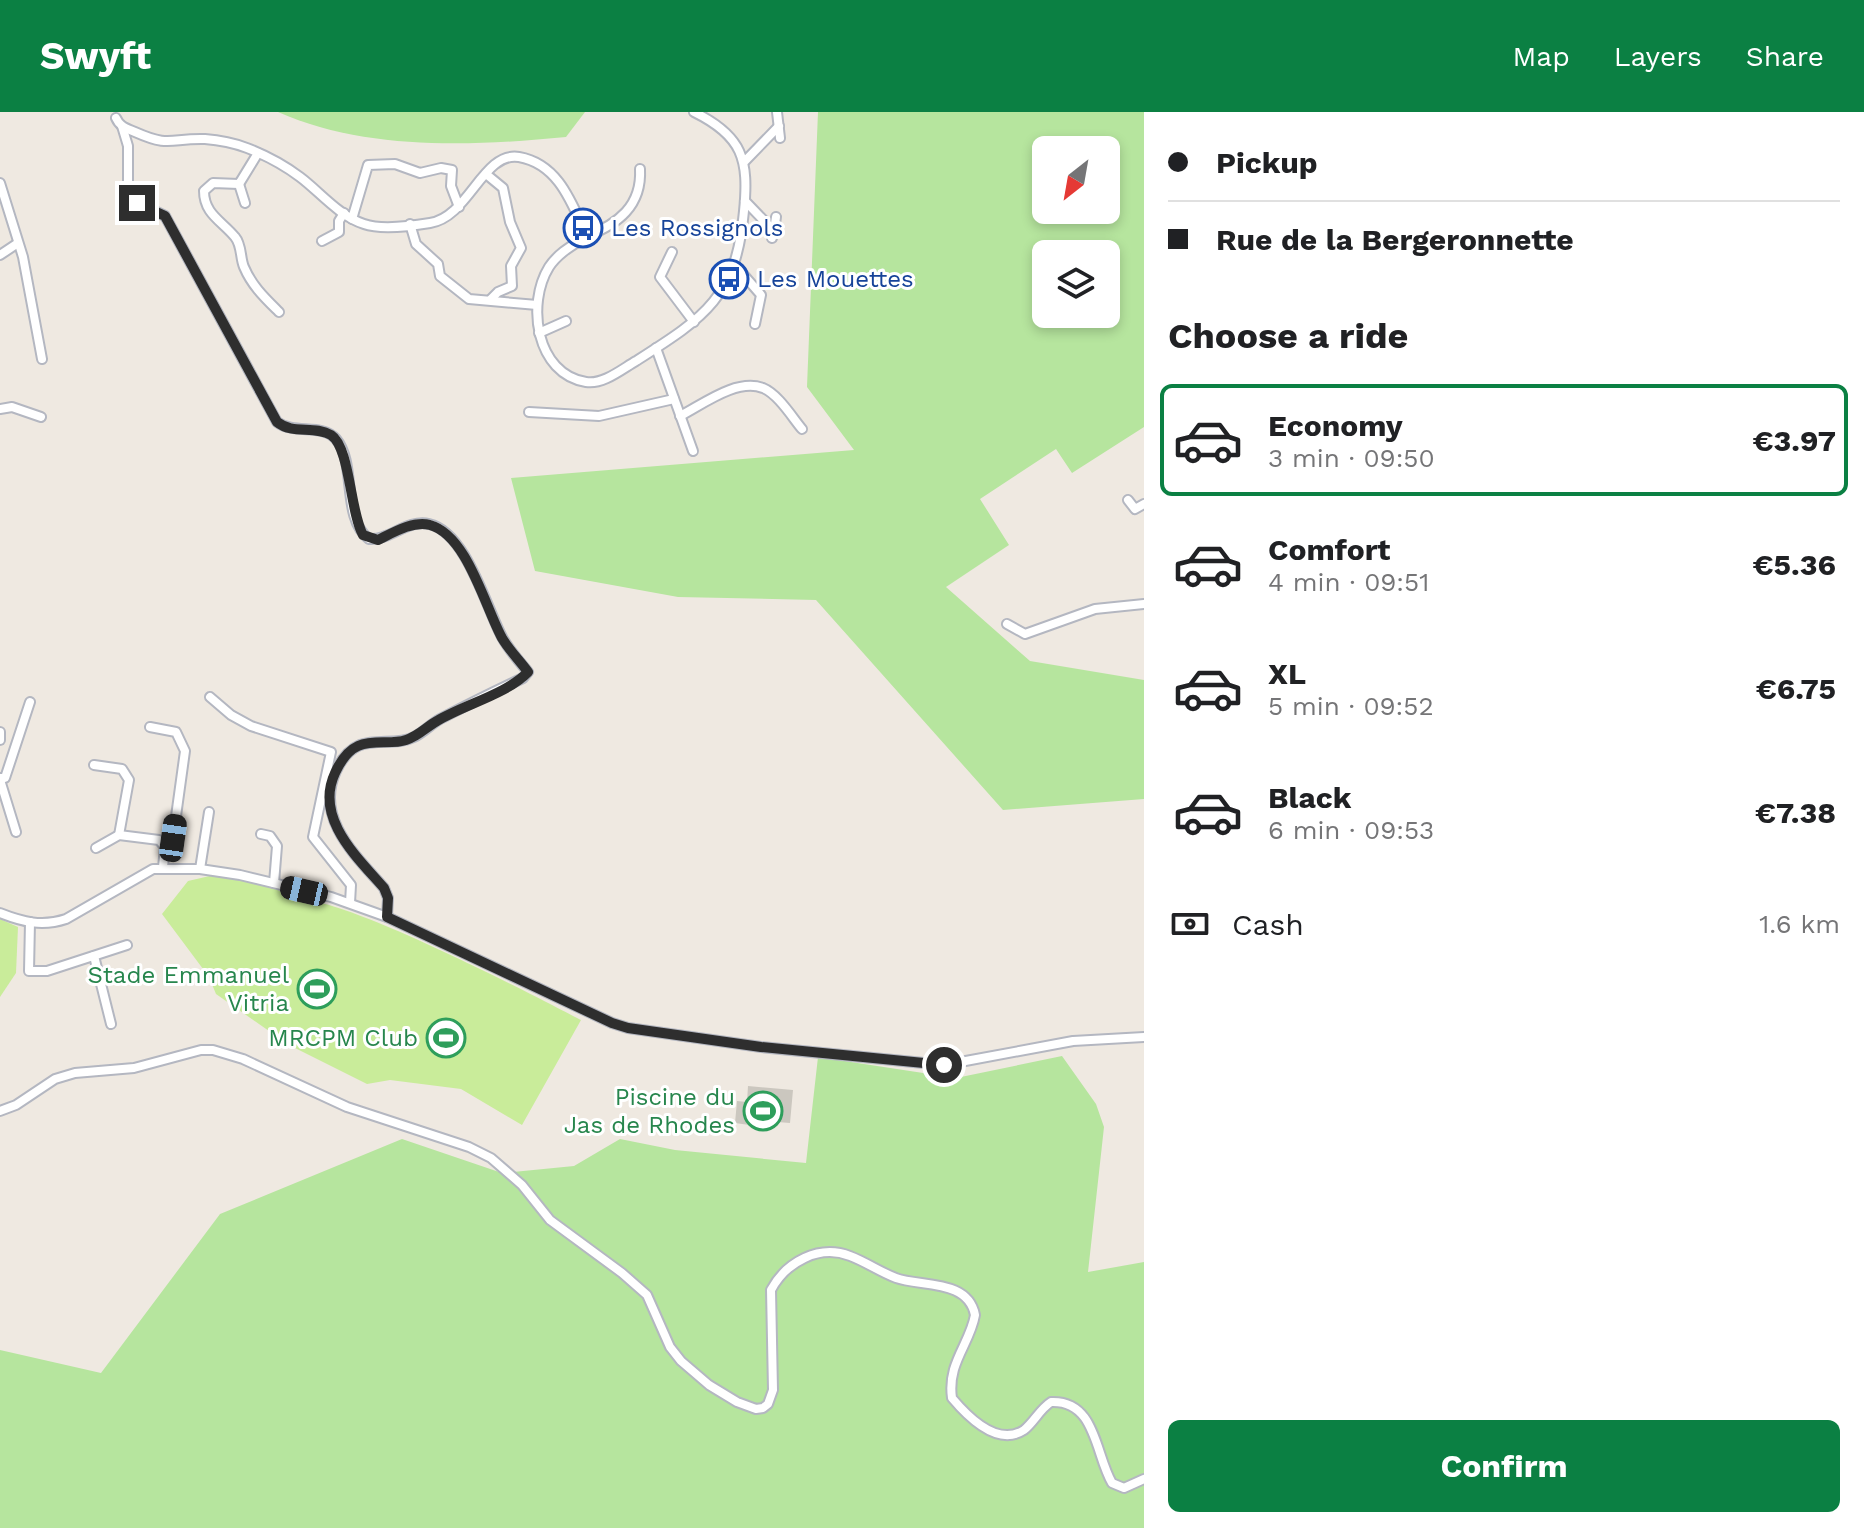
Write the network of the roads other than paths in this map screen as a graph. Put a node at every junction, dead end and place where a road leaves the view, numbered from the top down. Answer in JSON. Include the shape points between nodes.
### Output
{"nodes":[{"id":1,"x":106,"y":112,"type":"edge"},
{"id":2,"x":694,"y":112,"type":"edge"},
{"id":3,"x":717,"y":112,"type":"edge"},
{"id":4,"x":777,"y":112,"type":"edge"},
{"id":5,"x":119,"y":122,"type":"junction"},
{"id":6,"x":716,"y":124,"type":"junction"},
{"id":7,"x":779,"y":126,"type":"junction"},
{"id":8,"x":135,"y":132,"type":"junction"},
{"id":9,"x":780,"y":138,"type":"dead end"},
{"id":10,"x":128,"y":146,"type":"junction"},
{"id":11,"x":258,"y":153,"type":"junction"},
{"id":12,"x":745,"y":161,"type":"junction"},
{"id":13,"x":640,"y":169,"type":"dead end"},
{"id":14,"x":486,"y":174,"type":"junction"},
{"id":15,"x":0,"y":183,"type":"edge"},
{"id":16,"x":239,"y":184,"type":"junction"},
{"id":17,"x":745,"y":201,"type":"junction"},
{"id":18,"x":245,"y":203,"type":"dead end"},
{"id":19,"x":459,"y":207,"type":"junction"},
{"id":20,"x":348,"y":216,"type":"junction"},
{"id":21,"x":776,"y":217,"type":"dead end"},
{"id":22,"x":410,"y":224,"type":"junction"},
{"id":23,"x":587,"y":236,"type":"junction"},
{"id":24,"x":322,"y":241,"type":"dead end"},
{"id":25,"x":18,"y":243,"type":"junction"},
{"id":26,"x":672,"y":252,"type":"dead end"},
{"id":27,"x":0,"y":255,"type":"edge"},
{"id":28,"x":735,"y":265,"type":"junction"},
{"id":29,"x":491,"y":299,"type":"junction"},
{"id":30,"x":537,"y":305,"type":"junction"},
{"id":31,"x":279,"y":312,"type":"dead end"},
{"id":32,"x":566,"y":321,"type":"dead end"},
{"id":33,"x":694,"y":322,"type":"junction"},
{"id":34,"x":755,"y":324,"type":"dead end"},
{"id":35,"x":539,"y":333,"type":"junction"},
{"id":36,"x":656,"y":348,"type":"junction"},
{"id":37,"x":42,"y":359,"type":"dead end"},
{"id":38,"x":674,"y":399,"type":"junction"},
{"id":39,"x":0,"y":409,"type":"edge"},
{"id":40,"x":529,"y":412,"type":"dead end"},
{"id":41,"x":680,"y":416,"type":"junction"},
{"id":42,"x":41,"y":417,"type":"dead end"},
{"id":43,"x":802,"y":429,"type":"dead end"},
{"id":44,"x":693,"y":451,"type":"dead end"},
{"id":45,"x":1128,"y":500,"type":"dead end"},
{"id":46,"x":1144,"y":504,"type":"edge"},
{"id":47,"x":1144,"y":604,"type":"edge"},
{"id":48,"x":1007,"y":624,"type":"dead end"},
{"id":49,"x":210,"y":697,"type":"dead end"},
{"id":50,"x":30,"y":702,"type":"dead end"},
{"id":51,"x":150,"y":727,"type":"dead end"},
{"id":52,"x":0,"y":732,"type":"edge"},
{"id":53,"x":0,"y":740,"type":"edge"},
{"id":54,"x":94,"y":765,"type":"dead end"},
{"id":55,"x":0,"y":779,"type":"edge"},
{"id":56,"x":209,"y":812,"type":"dead end"},
{"id":57,"x":16,"y":832,"type":"dead end"},
{"id":58,"x":261,"y":834,"type":"dead end"},
{"id":59,"x":119,"y":835,"type":"junction"},
{"id":60,"x":165,"y":847,"type":"junction"},
{"id":61,"x":96,"y":848,"type":"dead end"},
{"id":62,"x":163,"y":867,"type":"junction"},
{"id":63,"x":200,"y":869,"type":"junction"},
{"id":64,"x":274,"y":883,"type":"junction"},
{"id":65,"x":350,"y":903,"type":"junction"},
{"id":66,"x":0,"y":913,"type":"edge"},
{"id":67,"x":387,"y":917,"type":"junction"},
{"id":68,"x":30,"y":922,"type":"junction"},
{"id":69,"x":127,"y":945,"type":"dead end"},
{"id":70,"x":94,"y":956,"type":"junction"},
{"id":71,"x":111,"y":1024,"type":"dead end"},
{"id":72,"x":1144,"y":1037,"type":"edge"},
{"id":73,"x":0,"y":1111,"type":"edge"},
{"id":74,"x":1144,"y":1479,"type":"edge"}],
"edges":[{"from":1,"to":5,"type":"street"},
{"from":2,"to":6,"type":"street"},
{"from":3,"to":6,"type":"street"},
{"from":4,"to":7,"type":"street"},
{"from":5,"to":8,"type":"street"},
{"from":5,"to":10,"type":"street"},
{"from":6,"to":12,"type":"street"},
{"from":7,"to":9,"type":"street"},
{"from":7,"to":12,"type":"street"},
{"from":8,"to":10,"type":"street"},
{"from":8,"to":11,"type":"street","via":[[163,143],[215,140]]},
{"from":10,"to":67,"type":"street","via":[[130,199],[165,216],[277,422],[336,439],[357,523],[369,539],[411,526],[438,528],[466,558],[503,640],[528,672],[416,736],[358,746],[342,758],[333,778],[331,815],[384,888]]},
{"from":11,"to":16,"type":"street"},
{"from":11,"to":20,"type":"street","via":[[300,177]]},
{"from":12,"to":17,"type":"street"},
{"from":13,"to":23,"type":"street","via":[[632,206],[613,224]]},
{"from":14,"to":19,"type":"street"},
{"from":14,"to":23,"type":"street","via":[[496,162],[510,157],[547,169],[563,186]]},
{"from":14,"to":29,"type":"street","via":[[503,188],[521,248],[511,266],[512,286]]},
{"from":15,"to":25,"type":"street"},
{"from":16,"to":18,"type":"street"},
{"from":16,"to":31,"type":"street","via":[[213,183],[204,197],[216,220],[238,241],[253,286]]},
{"from":17,"to":21,"type":"street","via":[[773,234]]},
{"from":17,"to":28,"type":"street"},
{"from":19,"to":20,"type":"street","via":[[452,170],[420,173],[395,164],[368,165]]},
{"from":19,"to":22,"type":"street","via":[[437,221]]},
{"from":20,"to":22,"type":"street","via":[[370,225]]},
{"from":20,"to":24,"type":"street","via":[[339,221],[339,232]]},
{"from":22,"to":29,"type":"street","via":[[416,244],[438,264],[440,276],[469,299]]},
{"from":23,"to":30,"type":"street","via":[[549,268]]},
{"from":25,"to":27,"type":"street"},
{"from":25,"to":37,"type":"street"},
{"from":26,"to":33,"type":"street","via":[[656,279]]},
{"from":28,"to":33,"type":"street","via":[[722,290]]},
{"from":28,"to":34,"type":"street","via":[[761,295]]},
{"from":29,"to":30,"type":"street"},
{"from":30,"to":35,"type":"street"},
{"from":32,"to":35,"type":"street"},
{"from":33,"to":36,"type":"street"},
{"from":35,"to":36,"type":"street","via":[[559,369],[585,382],[603,380]]},
{"from":36,"to":38,"type":"street"},
{"from":38,"to":40,"type":"street","via":[[599,416]]},
{"from":38,"to":41,"type":"street"},
{"from":39,"to":42,"type":"street","via":[[12,407]]},
{"from":41,"to":43,"type":"street","via":[[730,390],[758,387],[781,403]]},
{"from":41,"to":44,"type":"street"},
{"from":45,"to":46,"type":"street","via":[[1135,509]]},
{"from":47,"to":48,"type":"street","via":[[1095,609],[1025,634]]},
{"from":49,"to":65,"type":"street","via":[[251,726],[331,752],[313,837],[351,885]]},
{"from":50,"to":55,"type":"street","via":[[5,778]]},
{"from":51,"to":60,"type":"street","via":[[176,732],[185,751],[173,838]]},
{"from":52,"to":53,"type":"street"},
{"from":54,"to":59,"type":"street","via":[[122,769],[129,780]]},
{"from":55,"to":57,"type":"street"},
{"from":56,"to":63,"type":"street"},
{"from":58,"to":64,"type":"street","via":[[277,846]]},
{"from":59,"to":60,"type":"street","via":[[159,840]]},
{"from":59,"to":61,"type":"street"},
{"from":60,"to":62,"type":"street"},
{"from":62,"to":63,"type":"street"},
{"from":62,"to":68,"type":"street","via":[[137,876],[66,919]]},
{"from":63,"to":64,"type":"street"},
{"from":64,"to":65,"type":"street"},
{"from":65,"to":67,"type":"street"},
{"from":66,"to":68,"type":"street"},
{"from":67,"to":72,"type":"street","via":[[628,1028],[944,1065],[1073,1041]]},
{"from":68,"to":70,"type":"street","via":[[29,971],[47,971]]},
{"from":69,"to":70,"type":"street"},
{"from":70,"to":71,"type":"street"},
{"from":73,"to":74,"type":"street","via":[[66,1075],[134,1068],[201,1050],[225,1052],[347,1107],[491,1158],[559,1228],[647,1295],[681,1361],[748,1407],[763,1408],[773,1390],[771,1290],[778,1277],[799,1260],[841,1254],[894,1277],[945,1287],[968,1300],[975,1315],[959,1352],[952,1398],[989,1430],[1015,1435],[1051,1402],[1067,1403],[1094,1435],[1112,1483],[1124,1488]]}]}
